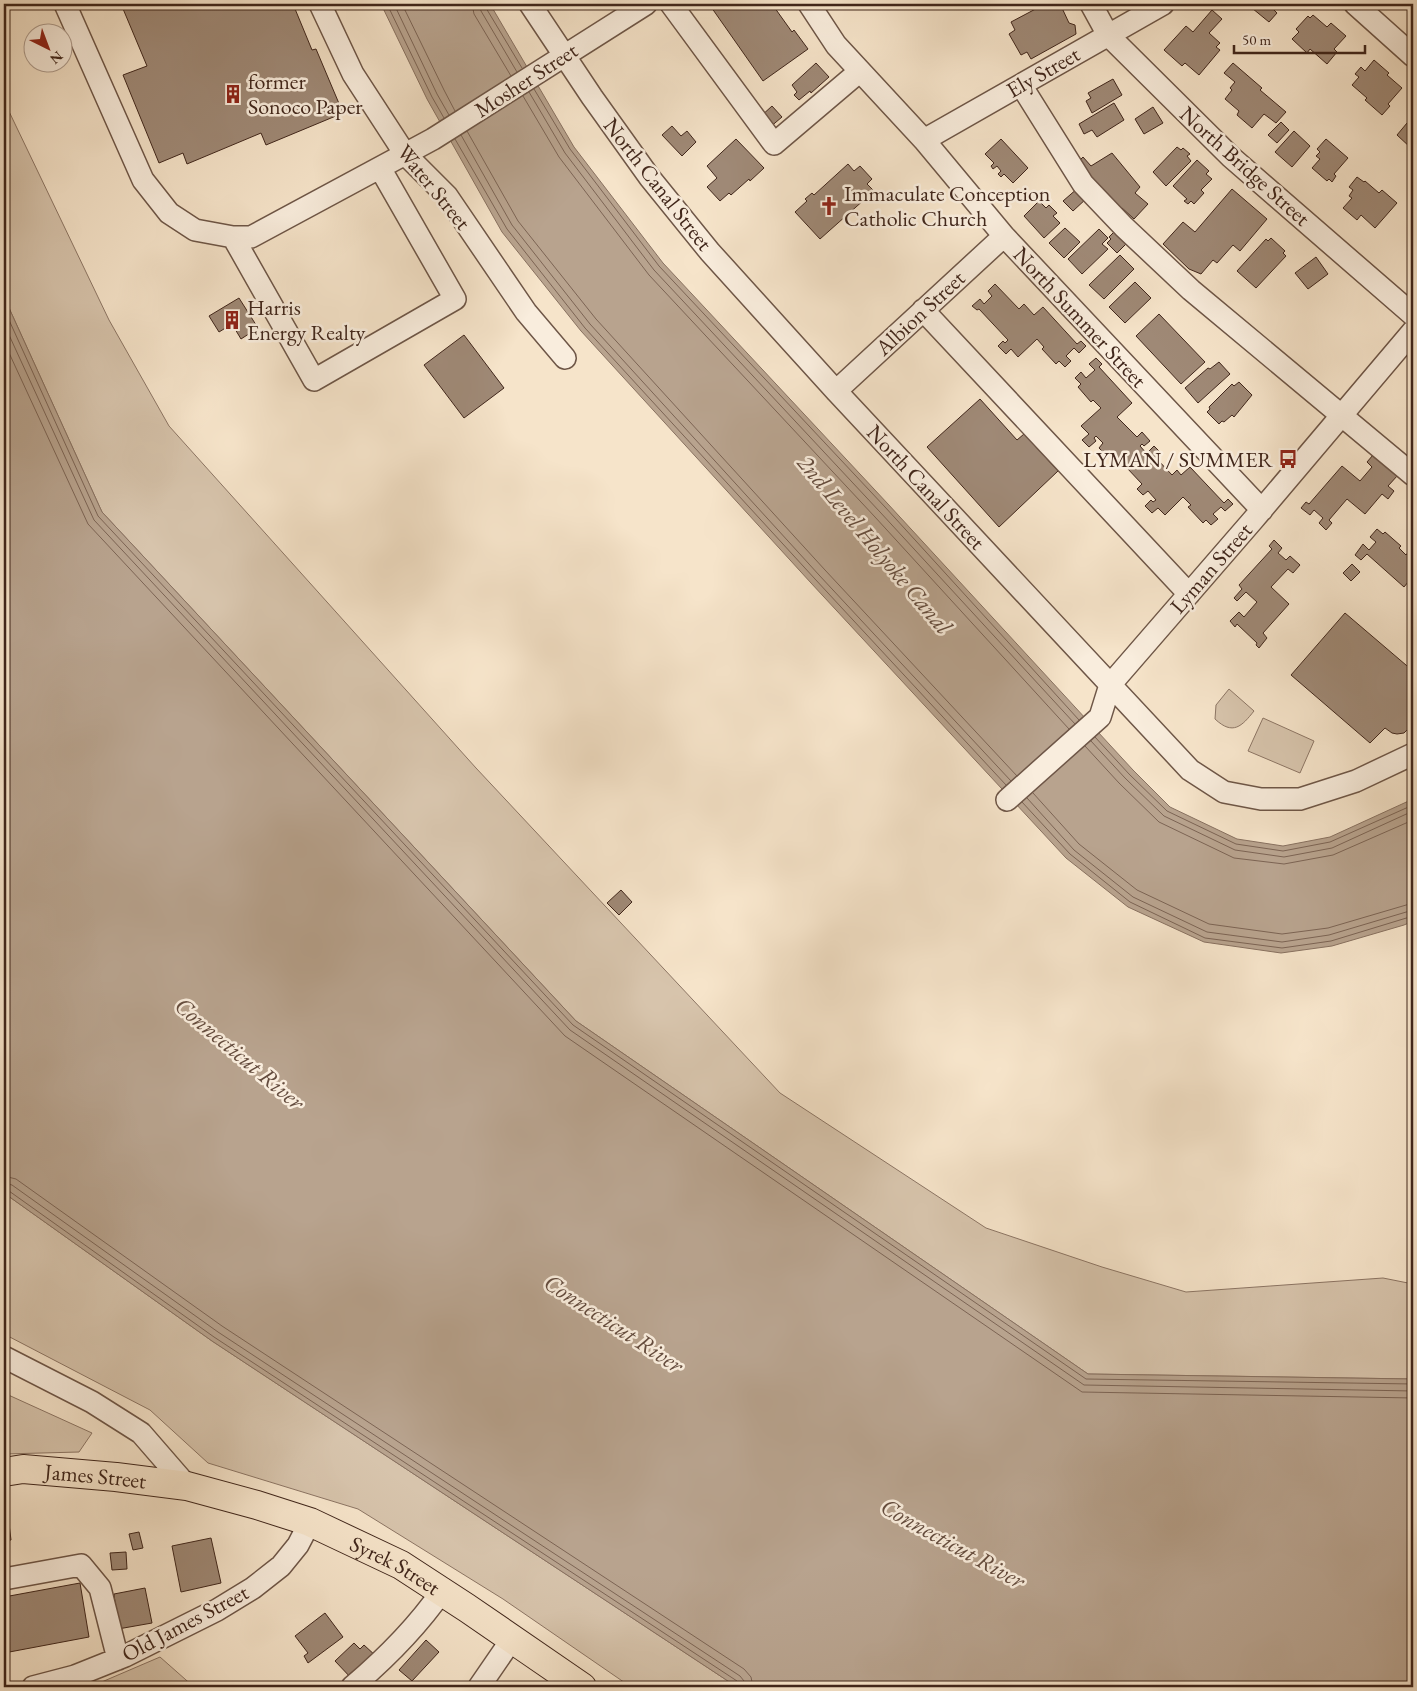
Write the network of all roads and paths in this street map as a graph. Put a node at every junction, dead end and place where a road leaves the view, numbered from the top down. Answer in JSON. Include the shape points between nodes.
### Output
{"nodes":[{"id":1,"x":65,"y":4,"type":"edge"},
{"id":2,"x":320,"y":4,"type":"edge"},
{"id":3,"x":530,"y":4,"type":"edge"},
{"id":4,"x":646,"y":4,"type":"edge"},
{"id":5,"x":671,"y":4,"type":"edge"},
{"id":6,"x":809,"y":4,"type":"edge"},
{"id":7,"x":1091,"y":4,"type":"edge"},
{"id":8,"x":1163,"y":4,"type":"edge"},
{"id":9,"x":1355,"y":4,"type":"edge"},
{"id":10,"x":1108,"y":35,"type":"junction"},
{"id":11,"x":564,"y":55,"type":"junction"},
{"id":12,"x":1413,"y":56,"type":"edge"},
{"id":13,"x":860,"y":70,"type":"junction"},
{"id":14,"x":1021,"y":85,"type":"junction"},
{"id":15,"x":924,"y":140,"type":"junction"},
{"id":16,"x":405,"y":154,"type":"junction"},
{"id":17,"x":380,"y":168,"type":"junction"},
{"id":18,"x":1004,"y":236,"type":"junction"},
{"id":19,"x":234,"y":237,"type":"junction"},
{"id":20,"x":923,"y":310,"type":"junction"},
{"id":21,"x":1413,"y":315,"type":"edge"},
{"id":22,"x":1413,"y":331,"type":"edge"},
{"id":23,"x":565,"y":358,"type":"dead end"},
{"id":24,"x":836,"y":391,"type":"junction"},
{"id":25,"x":1342,"y":415,"type":"junction"},
{"id":26,"x":1413,"y":475,"type":"edge"},
{"id":27,"x":1262,"y":510,"type":"junction"},
{"id":28,"x":1189,"y":594,"type":"junction"},
{"id":29,"x":1110,"y":685,"type":"junction"},
{"id":30,"x":1413,"y":754,"type":"edge"},
{"id":31,"x":1008,"y":800,"type":"dead end"},
{"id":32,"x":4,"y":1357,"type":"edge"},
{"id":33,"x":4,"y":1472,"type":"edge"},
{"id":34,"x":187,"y":1486,"type":"junction"},
{"id":35,"x":310,"y":1522,"type":"junction"},
{"id":36,"x":4,"y":1579,"type":"edge"},
{"id":37,"x":442,"y":1591,"type":"junction"},
{"id":38,"x":512,"y":1639,"type":"junction"},
{"id":39,"x":118,"y":1659,"type":"junction"},
{"id":40,"x":43,"y":1686,"type":"edge"},
{"id":41,"x":352,"y":1687,"type":"edge"},
{"id":42,"x":479,"y":1687,"type":"edge"},
{"id":43,"x":582,"y":1687,"type":"edge"}],
"edges":[{"from":1,"to":19,"type":"street","name":"Mosher Street","via":[[143,180],[169,213],[195,230]]},
{"from":2,"to":16,"type":"street","name":"Water Street","via":[[353,74]]},
{"from":3,"to":11,"type":"street","name":"North Canal Street"},
{"from":4,"to":11,"type":"street","name":"Mosher Street"},
{"from":5,"to":13,"type":"street","via":[[774,144]]},
{"from":6,"to":13,"type":"street","name":"North Summer Street","via":[[836,45]]},
{"from":7,"to":10,"type":"street","name":"North Bridge Street"},
{"from":8,"to":10,"type":"street","name":"Ely Street"},
{"from":9,"to":12,"type":"street"},
{"from":10,"to":14,"type":"street","name":"Ely Street"},
{"from":10,"to":21,"type":"street","name":"North Bridge Street","via":[[1231,157]]},
{"from":11,"to":16,"type":"street","name":"Mosher Street"},
{"from":11,"to":24,"type":"street","name":"North Canal Street","via":[[650,178],[704,244]]},
{"from":13,"to":15,"type":"street","name":"North Summer Street"},
{"from":14,"to":15,"type":"street","name":"Ely Street"},
{"from":14,"to":25,"type":"street","via":[[1083,184],[1124,227],[1192,290]]},
{"from":15,"to":18,"type":"street","name":"North Summer Street"},
{"from":16,"to":17,"type":"street","name":"Mosher Street"},
{"from":16,"to":23,"type":"street","name":"Water Street","via":[[447,196],[526,312]]},
{"from":17,"to":19,"type":"street","name":"Mosher Street","via":[[251,237]]},
{"from":17,"to":19,"type":"street","via":[[455,299],[314,380]]},
{"from":18,"to":20,"type":"street","name":"Albion Street"},
{"from":18,"to":27,"type":"street","name":"North Summer Street"},
{"from":20,"to":24,"type":"street","name":"Albion Street"},
{"from":20,"to":28,"type":"street"},
{"from":22,"to":25,"type":"street","name":"Lyman Street"},
{"from":24,"to":29,"type":"street","name":"North Canal Street"},
{"from":25,"to":26,"type":"street"},
{"from":25,"to":27,"type":"street","name":"Lyman Street"},
{"from":27,"to":28,"type":"street","name":"Lyman Street"},
{"from":28,"to":29,"type":"street","name":"Lyman Street"},
{"from":29,"to":30,"type":"street","name":"North Canal Street","via":[[1190,770],[1224,792],[1261,799],[1300,799],[1356,781]]},
{"from":29,"to":31,"type":"street","name":"Lyman Street","via":[[1100,717]]},
{"from":32,"to":34,"type":"street","via":[[92,1402],[141,1433]]},
{"from":33,"to":34,"type":"main road","name":"James Street","via":[[23,1470]]},
{"from":34,"to":35,"type":"main road","name":"Syrek Street"},
{"from":35,"to":37,"type":"main road","name":"Syrek Street","via":[[401,1565]]},
{"from":35,"to":39,"type":"street","name":"Old James Street","via":[[298,1545],[281,1566],[253,1588],[217,1610]]},
{"from":36,"to":39,"type":"street","via":[[81,1565],[100,1588]]},
{"from":37,"to":38,"type":"main road","name":"Syrek Street"},
{"from":37,"to":41,"type":"street","via":[[384,1658]]},
{"from":38,"to":42,"type":"street"},
{"from":38,"to":43,"type":"main road","name":"Syrek Street"},
{"from":39,"to":40,"type":"street","name":"Old James Street"}]}
